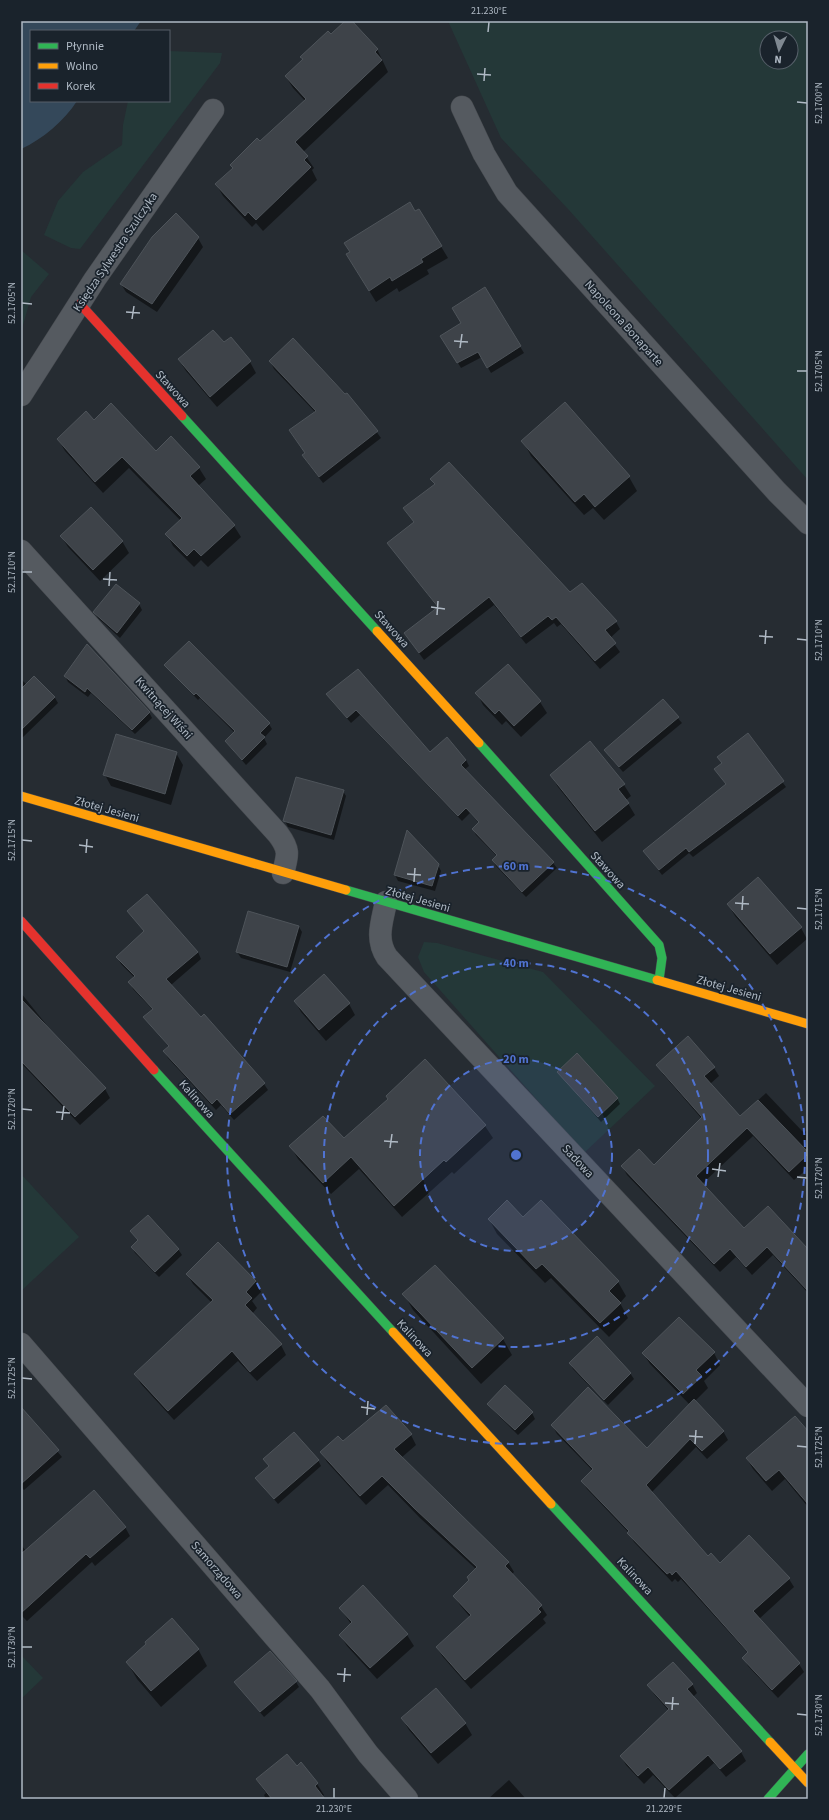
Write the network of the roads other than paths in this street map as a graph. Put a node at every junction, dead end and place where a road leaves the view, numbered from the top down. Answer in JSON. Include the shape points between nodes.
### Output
{"nodes":[{"id":1,"x":462,"y":107,"type":"dead end"},
{"id":2,"x":213,"y":110,"type":"dead end"},
{"id":3,"x":80,"y":304,"type":"junction"},
{"id":4,"x":21,"y":395,"type":"edge"},
{"id":5,"x":808,"y":523,"type":"edge"},
{"id":6,"x":21,"y":551,"type":"edge"},
{"id":7,"x":21,"y":796,"type":"edge"},
{"id":8,"x":283,"y":873,"type":"junction"},
{"id":9,"x":386,"y":902,"type":"junction"},
{"id":10,"x":21,"y":921,"type":"edge"},
{"id":11,"x":658,"y":980,"type":"junction"},
{"id":12,"x":808,"y":1024,"type":"edge"},
{"id":13,"x":21,"y":1344,"type":"edge"},
{"id":14,"x":808,"y":1406,"type":"edge"},
{"id":15,"x":808,"y":1754,"type":"edge"},
{"id":16,"x":795,"y":1769,"type":"junction"},
{"id":17,"x":808,"y":1783,"type":"edge"},
{"id":18,"x":408,"y":1799,"type":"edge"},
{"id":19,"x":768,"y":1799,"type":"edge"}],
"edges":[{"from":1,"to":5,"type":"street","name":"Napoleona Bonaparte","via":[[484,154],[507,193],[777,492]]},
{"from":2,"to":3,"type":"street","name":"Księdza Sylwestra Szulczyka"},
{"from":3,"to":4,"type":"street","name":"Księdza Sylwestra Szulczyka"},
{"from":3,"to":11,"type":"street","name":"Stawowa","via":[[659,945],[662,958]]},
{"from":6,"to":8,"type":"street","name":"Kwitnącej Wiśni","via":[[278,834],[286,845],[288,854]]},
{"from":7,"to":8,"type":"street","name":"Złotej Jesieni"},
{"from":8,"to":9,"type":"street","name":"Złotej Jesieni"},
{"from":9,"to":11,"type":"street","name":"Złotej Jesieni"},
{"from":9,"to":14,"type":"street","name":"Sadowa","via":[[380,939],[381,948],[387,957]]},
{"from":10,"to":16,"type":"street","name":"Kalinowa","via":[[272,1201]]},
{"from":11,"to":12,"type":"street","name":"Złotej Jesieni"},
{"from":13,"to":18,"type":"street","name":"Samorządowa","via":[[320,1689],[368,1754]]},
{"from":15,"to":16,"type":"street"},
{"from":16,"to":17,"type":"street","name":"Kalinowa"},
{"from":16,"to":19,"type":"street"}]}
